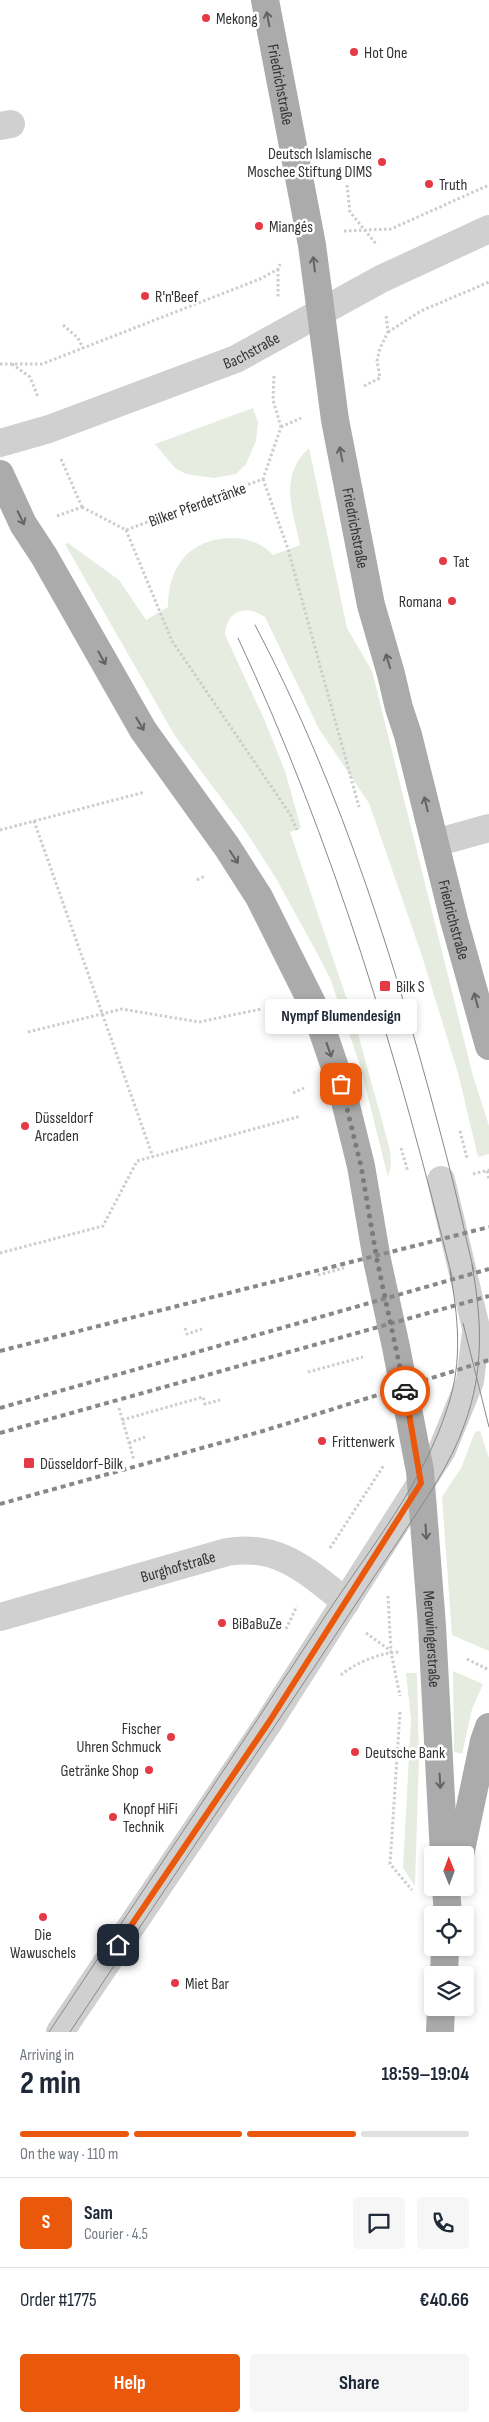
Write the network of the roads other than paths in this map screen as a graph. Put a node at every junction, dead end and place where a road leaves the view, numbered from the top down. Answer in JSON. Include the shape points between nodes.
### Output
{"nodes":[{"id":1,"x":264,"y":0,"type":"edge"},
{"id":2,"x":489,"y":229,"type":"edge"},
{"id":3,"x":320,"y":313,"type":"junction"},
{"id":4,"x":0,"y":442,"type":"edge"},
{"id":5,"x":0,"y":474,"type":"edge"},
{"id":6,"x":489,"y":828,"type":"edge"},
{"id":7,"x":436,"y":843,"type":"junction"},
{"id":8,"x":489,"y":1046,"type":"edge"},
{"id":9,"x":440,"y":1180,"type":"dead end"},
{"id":10,"x":476,"y":1332,"type":"junction"},
{"id":11,"x":489,"y":1382,"type":"edge"},
{"id":12,"x":421,"y":1483,"type":"junction"},
{"id":13,"x":346,"y":1602,"type":"junction"},
{"id":14,"x":0,"y":1617,"type":"edge"},
{"id":15,"x":489,"y":1727,"type":"edge"},
{"id":16,"x":443,"y":1846,"type":"edge"},
{"id":17,"x":462,"y":1846,"type":"edge"},
{"id":18,"x":441,"y":2016,"type":"edge"},
{"id":19,"x":60,"y":2032,"type":"edge"},
{"id":20,"x":440,"y":2032,"type":"edge"}],
"edges":[{"from":3,"to":1,"type":"main road","name":"Friedrichstraße","one_way":true,"via":[[312,245]]},
{"from":2,"to":3,"type":"street","name":"Bachstraße","via":[[415,261]]},
{"from":3,"to":4,"type":"street","name":"Bachstraße","via":[[236,359],[49,429]]},
{"from":7,"to":3,"type":"main road","name":"Friedrichstraße","one_way":true,"via":[[371,605],[334,420]]},
{"from":5,"to":12,"type":"main road","name":"Merowingerstraße","one_way":true,"via":[[23,524],[153,746],[227,847],[259,897],[315,1009],[350,1115],[412,1423]]},
{"from":6,"to":7,"type":"street"},
{"from":8,"to":7,"type":"main road","name":"Friedrichstraße","one_way":true},
{"from":9,"to":10,"type":"street"},
{"from":10,"to":11,"type":"street"},
{"from":10,"to":12,"type":"street","via":[[470,1381],[442,1450]]},
{"from":12,"to":13,"type":"street"},
{"from":12,"to":16,"type":"main road","name":"Merowingerstraße","one_way":true},
{"from":13,"to":14,"type":"street","name":"Burghofstraße","via":[[280,1555],[244,1549]]},
{"from":13,"to":19,"type":"street"},
{"from":15,"to":17,"type":"main road"},
{"from":18,"to":20,"type":"main road"}]}
